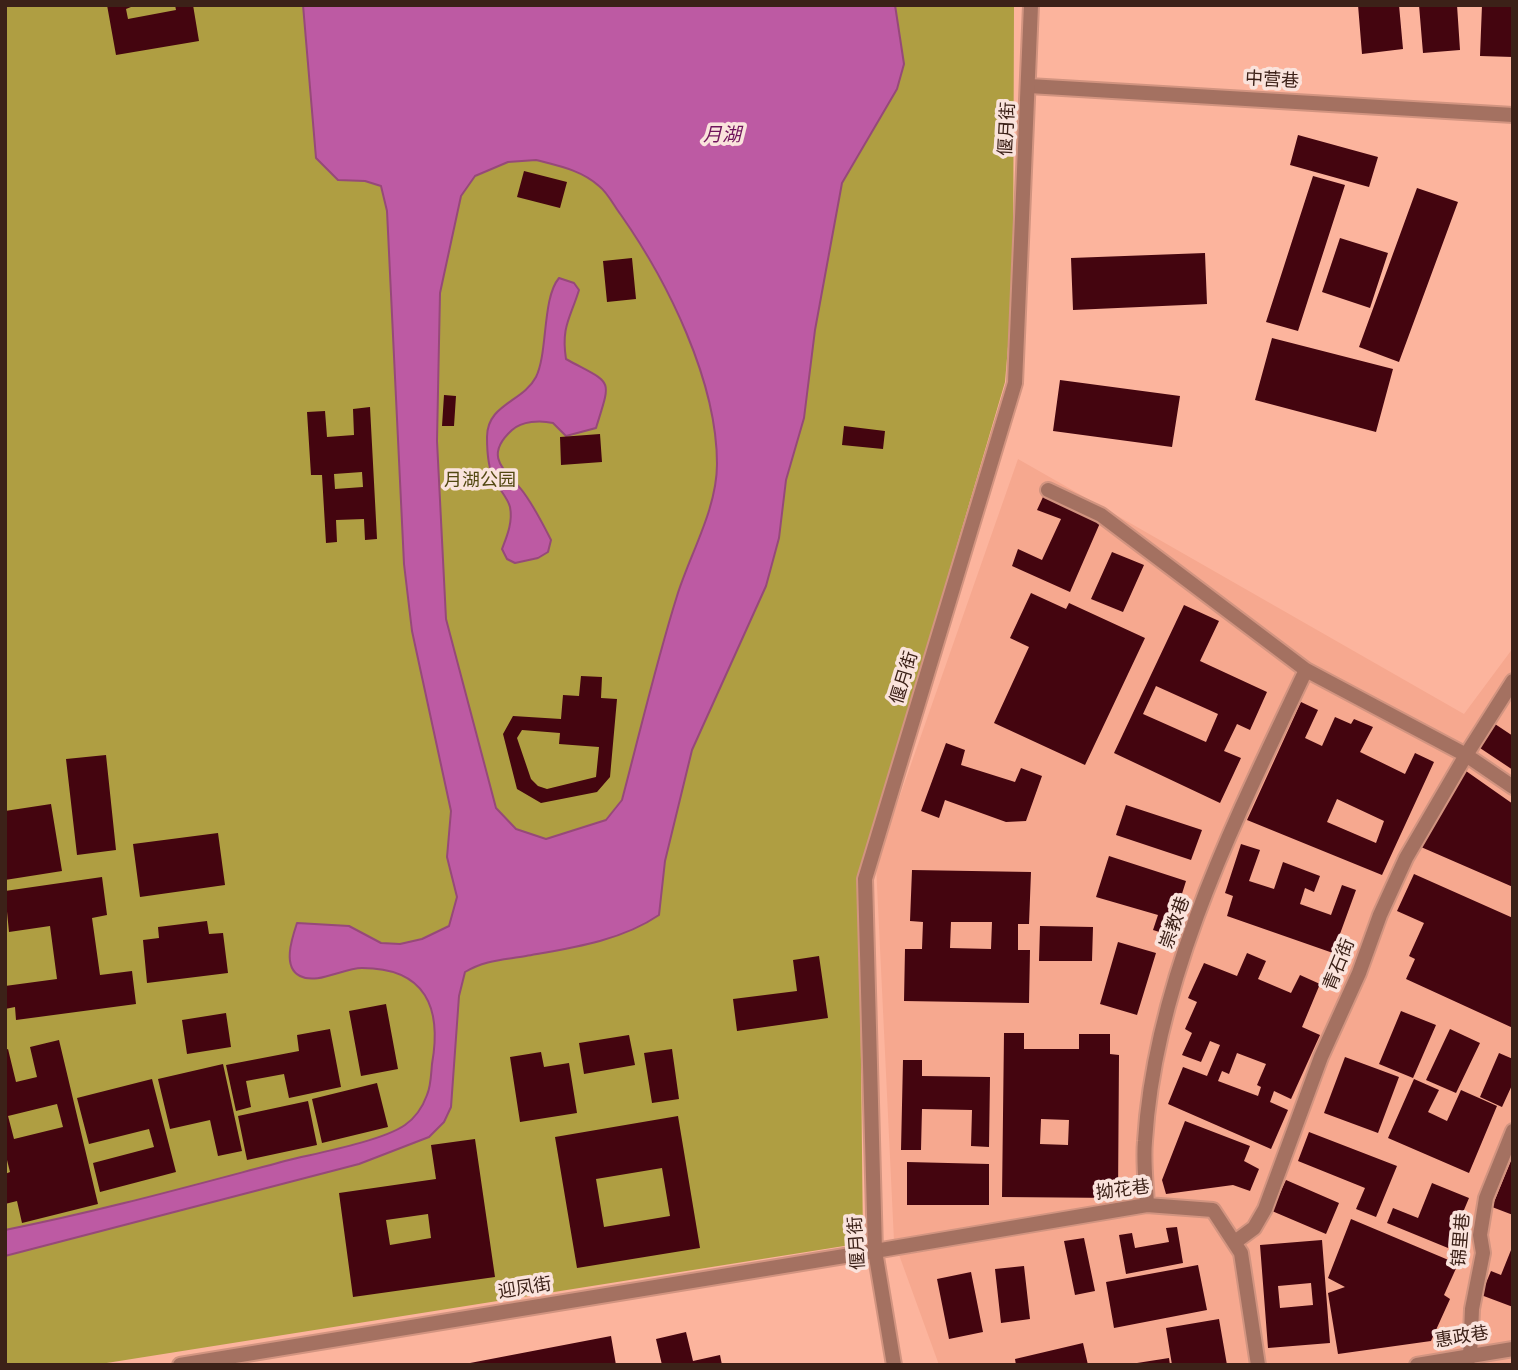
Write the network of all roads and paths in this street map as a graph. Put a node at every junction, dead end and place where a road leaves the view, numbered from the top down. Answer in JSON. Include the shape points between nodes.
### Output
{"nodes":[{"id":1,"x":1031,"y":5,"type":"edge"},
{"id":2,"x":1029,"y":86,"type":"junction"},
{"id":3,"x":1513,"y":115,"type":"edge"},
{"id":4,"x":1048,"y":490,"type":"dead end"},
{"id":5,"x":1306,"y":670,"type":"junction"},
{"id":6,"x":1513,"y":681,"type":"edge"},
{"id":7,"x":1466,"y":755,"type":"junction"},
{"id":8,"x":1513,"y":787,"type":"edge"},
{"id":9,"x":1513,"y":1131,"type":"edge"},
{"id":10,"x":1147,"y":1205,"type":"junction"},
{"id":11,"x":1234,"y":1242,"type":"junction"},
{"id":12,"x":875,"y":1251,"type":"junction"},
{"id":13,"x":1513,"y":1349,"type":"edge"},
{"id":14,"x":1470,"y":1357,"type":"junction"},
{"id":15,"x":180,"y":1365,"type":"edge"},
{"id":16,"x":894,"y":1365,"type":"edge"},
{"id":17,"x":1258,"y":1365,"type":"edge"},
{"id":18,"x":1418,"y":1365,"type":"edge"}],
"edges":[{"from":1,"to":2,"type":"street","name":"偃月街"},
{"from":2,"to":3,"type":"street","name":"中营巷"},
{"from":2,"to":12,"type":"street","name":"偃月街","via":[[1015,383],[865,879]]},
{"from":4,"to":5,"type":"street","via":[[1101,515]]},
{"from":5,"to":7,"type":"street"},
{"from":5,"to":10,"type":"street","name":"崇教巷","via":[[1231,830],[1186,952],[1151,1089],[1144,1143]]},
{"from":6,"to":7,"type":"street","name":"青石街"},
{"from":7,"to":8,"type":"street"},
{"from":7,"to":11,"type":"street","name":"青石街","via":[[1406,858],[1380,915],[1265,1209],[1254,1228]]},
{"from":9,"to":14,"type":"street","name":"锦里巷","via":[[1486,1198]]},
{"from":10,"to":11,"type":"street","name":"拗花巷","via":[[1213,1210]]},
{"from":10,"to":12,"type":"street","name":"拗花巷"},
{"from":11,"to":17,"type":"street","name":"拗花巷","via":[[1247,1283]]},
{"from":12,"to":15,"type":"street","name":"迎凤街"},
{"from":12,"to":16,"type":"street","name":"偃月街"},
{"from":13,"to":14,"type":"street","name":"惠政巷"},
{"from":14,"to":18,"type":"street","name":"惠政巷"}]}
